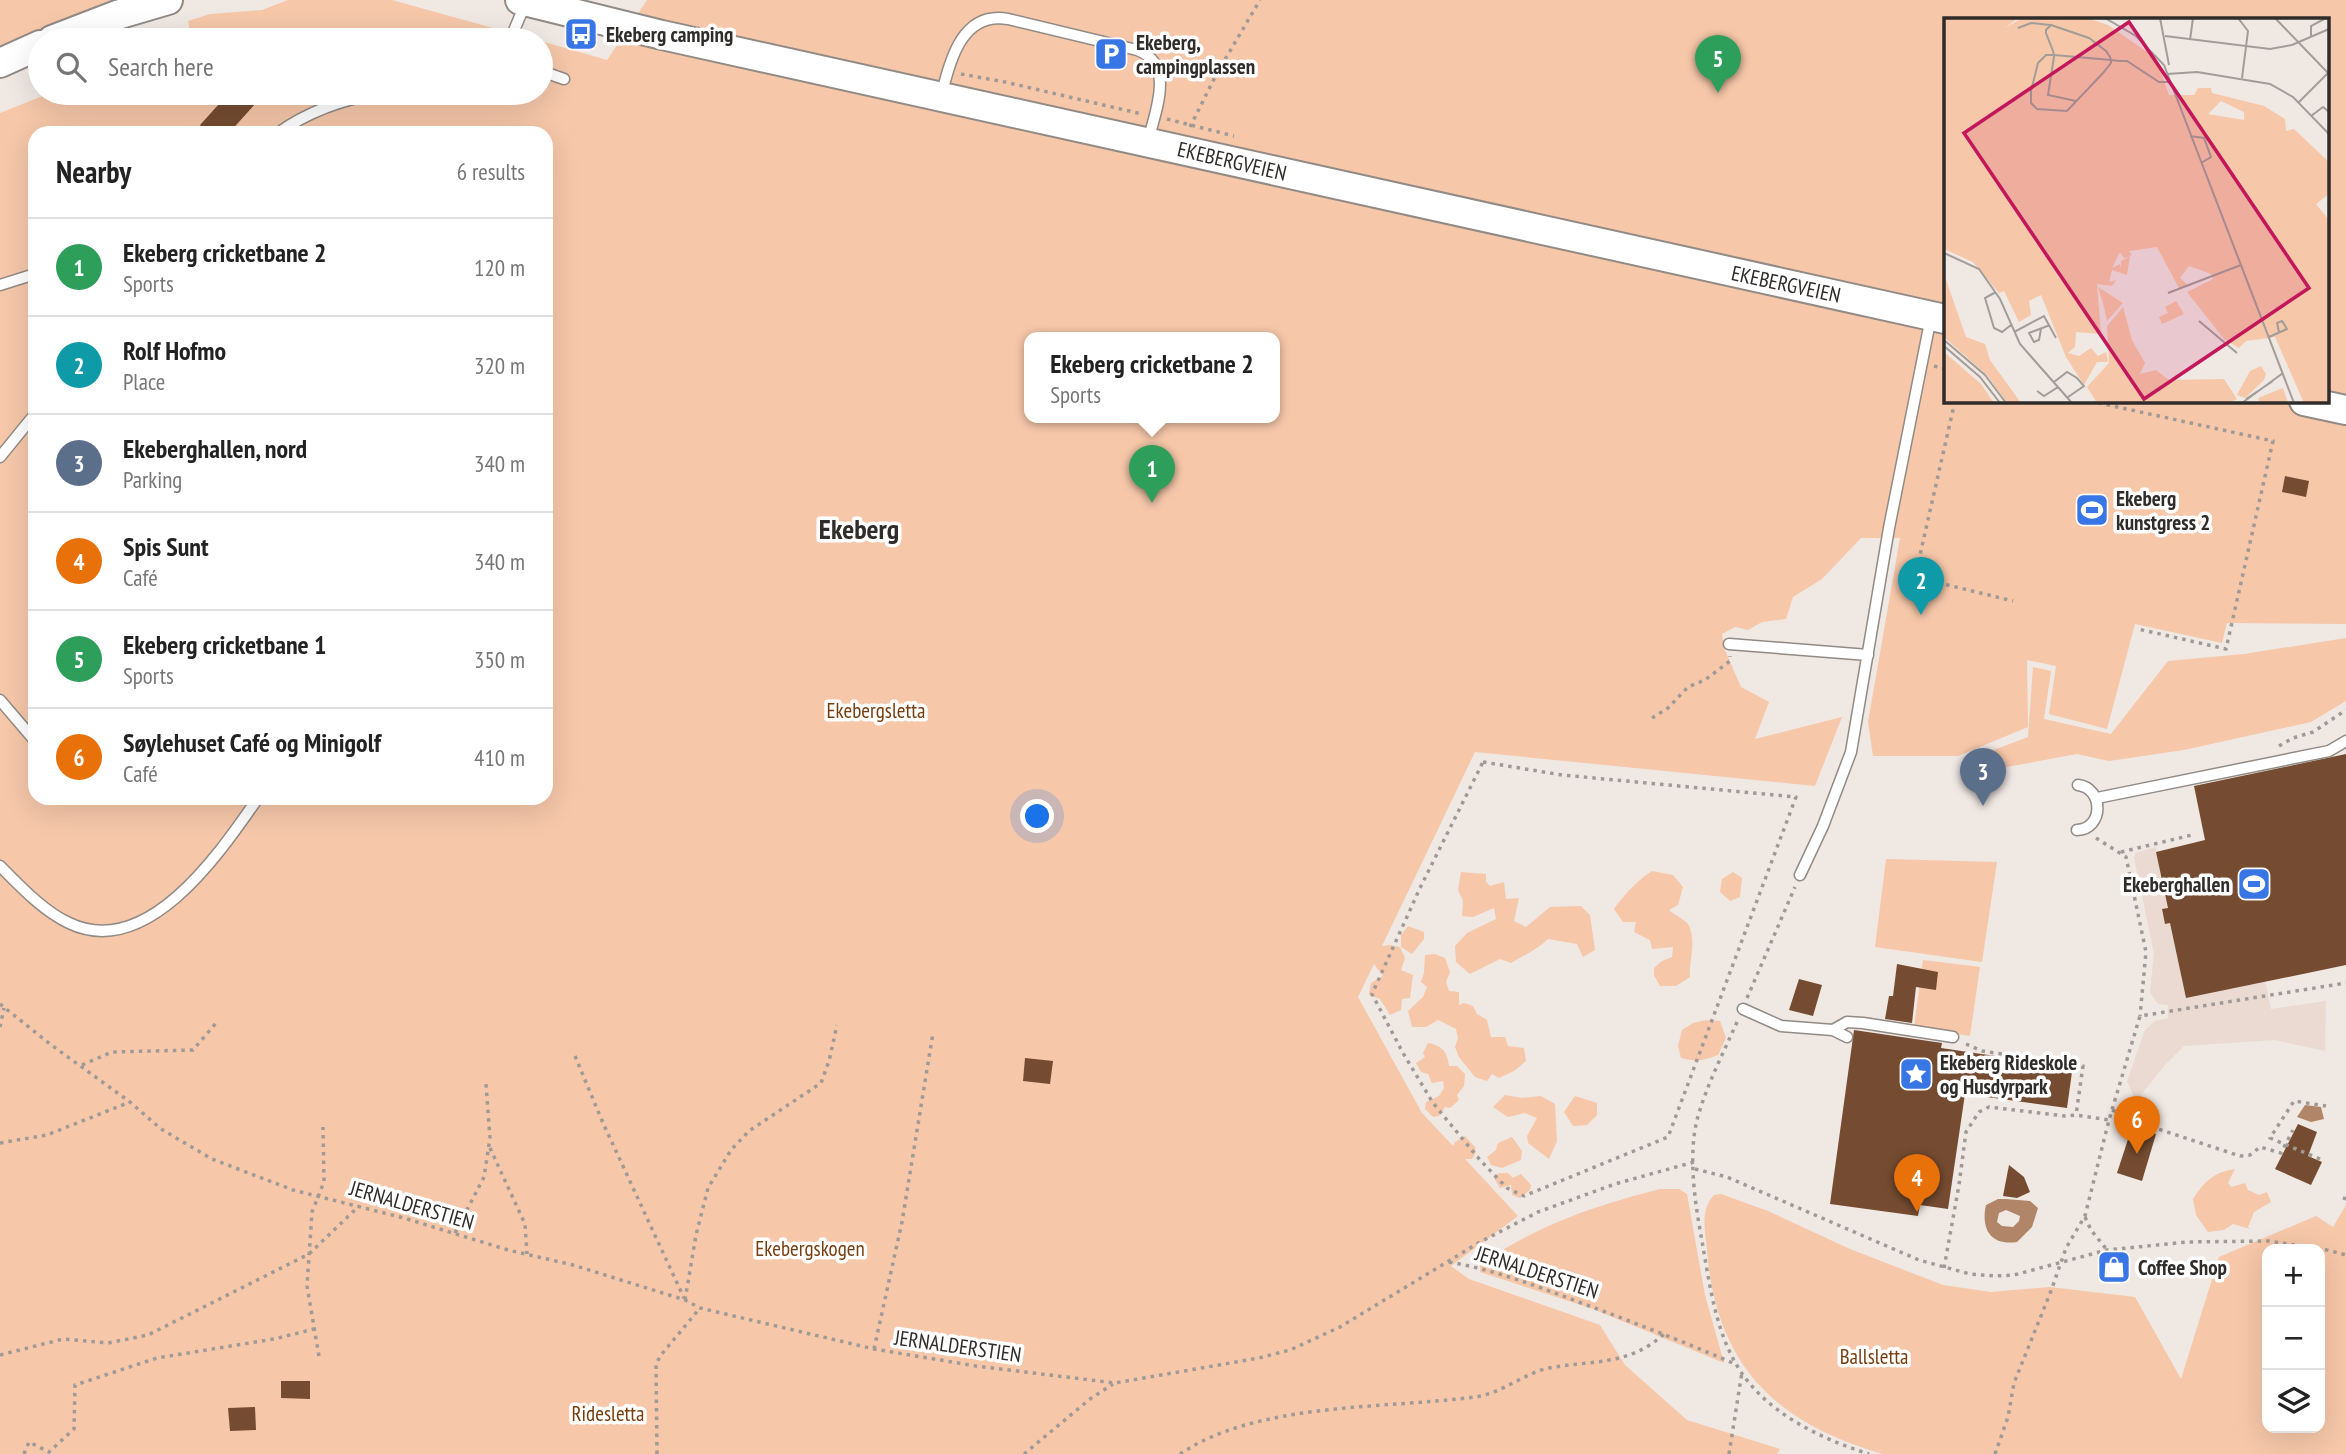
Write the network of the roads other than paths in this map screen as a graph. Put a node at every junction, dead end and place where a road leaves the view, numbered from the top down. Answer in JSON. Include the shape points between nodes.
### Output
{"nodes":[{"id":1,"x":168,"y":0,"type":"edge"},
{"id":2,"x":523,"y":1,"type":"edge"},
{"id":3,"x":83,"y":28,"type":"edge"},
{"id":4,"x":514,"y":28,"type":"edge"},
{"id":5,"x":28,"y":50,"type":"edge"},
{"id":6,"x":0,"y":62,"type":"edge"},
{"id":7,"x":553,"y":75,"type":"edge"},
{"id":8,"x":564,"y":79,"type":"dead end"},
{"id":9,"x":944,"y":85,"type":"junction"},
{"id":10,"x":331,"y":105,"type":"edge"},
{"id":11,"x":288,"y":126,"type":"edge"},
{"id":12,"x":1151,"y":129,"type":"junction"},
{"id":13,"x":28,"y":276,"type":"edge"},
{"id":14,"x":0,"y":285,"type":"edge"},
{"id":15,"x":1938,"y":318,"type":"edge"},
{"id":16,"x":2309,"y":402,"type":"edge"},
{"id":17,"x":2346,"y":410,"type":"edge"},
{"id":18,"x":28,"y":423,"type":"edge"},
{"id":19,"x":0,"y":457,"type":"edge"},
{"id":20,"x":1729,"y":644,"type":"road end"},
{"id":21,"x":1868,"y":655,"type":"junction"},
{"id":22,"x":0,"y":700,"type":"edge"},
{"id":23,"x":28,"y":733,"type":"edge"},
{"id":24,"x":2346,"y":741,"type":"edge"},
{"id":25,"x":2078,"y":785,"type":"dead end"},
{"id":26,"x":2097,"y":799,"type":"junction"},
{"id":27,"x":253,"y":805,"type":"edge"},
{"id":28,"x":2082,"y":829,"type":"road end"},
{"id":29,"x":0,"y":866,"type":"edge"},
{"id":30,"x":1800,"y":875,"type":"dead end"},
{"id":31,"x":1742,"y":1009,"type":"dead end"},
{"id":32,"x":1833,"y":1030,"type":"junction"},
{"id":33,"x":1847,"y":1037,"type":"dead end"},
{"id":34,"x":1953,"y":1037,"type":"road end"}],
"edges":[{"from":1,"to":3,"type":"street"},
{"from":2,"to":4,"type":"lane"},
{"from":2,"to":9,"type":"street","name":"EKEBERGVEIEN","via":[[638,30]]},
{"from":5,"to":6,"type":"street"},
{"from":7,"to":8,"type":"lane"},
{"from":9,"to":12,"type":"street","name":"EKEBERGVEIEN"},
{"from":9,"to":12,"type":"lane","via":[[972,26],[991,18],[1008,19],[1145,53],[1156,64],[1161,82]]},
{"from":10,"to":11,"type":"lane"},
{"from":12,"to":15,"type":"street","name":"EKEBERGVEIEN"},
{"from":13,"to":14,"type":"lane"},
{"from":15,"to":21,"type":"lane","via":[[1889,528]]},
{"from":16,"to":17,"type":"street"},
{"from":18,"to":19,"type":"lane"},
{"from":20,"to":21,"type":"lane"},
{"from":21,"to":30,"type":"lane","via":[[1851,752]]},
{"from":22,"to":23,"type":"lane"},
{"from":24,"to":26,"type":"lane","via":[[2329,751]]},
{"from":25,"to":26,"type":"lane","via":[[2090,789]]},
{"from":26,"to":28,"type":"lane","via":[[2096,819]]},
{"from":27,"to":29,"type":"lane","via":[[184,890],[154,916],[121,928],[88,929],[71,924]]},
{"from":31,"to":32,"type":"lane","via":[[1781,1026]]},
{"from":32,"to":33,"type":"lane"},
{"from":32,"to":34,"type":"lane","via":[[1847,1022]]}]}
